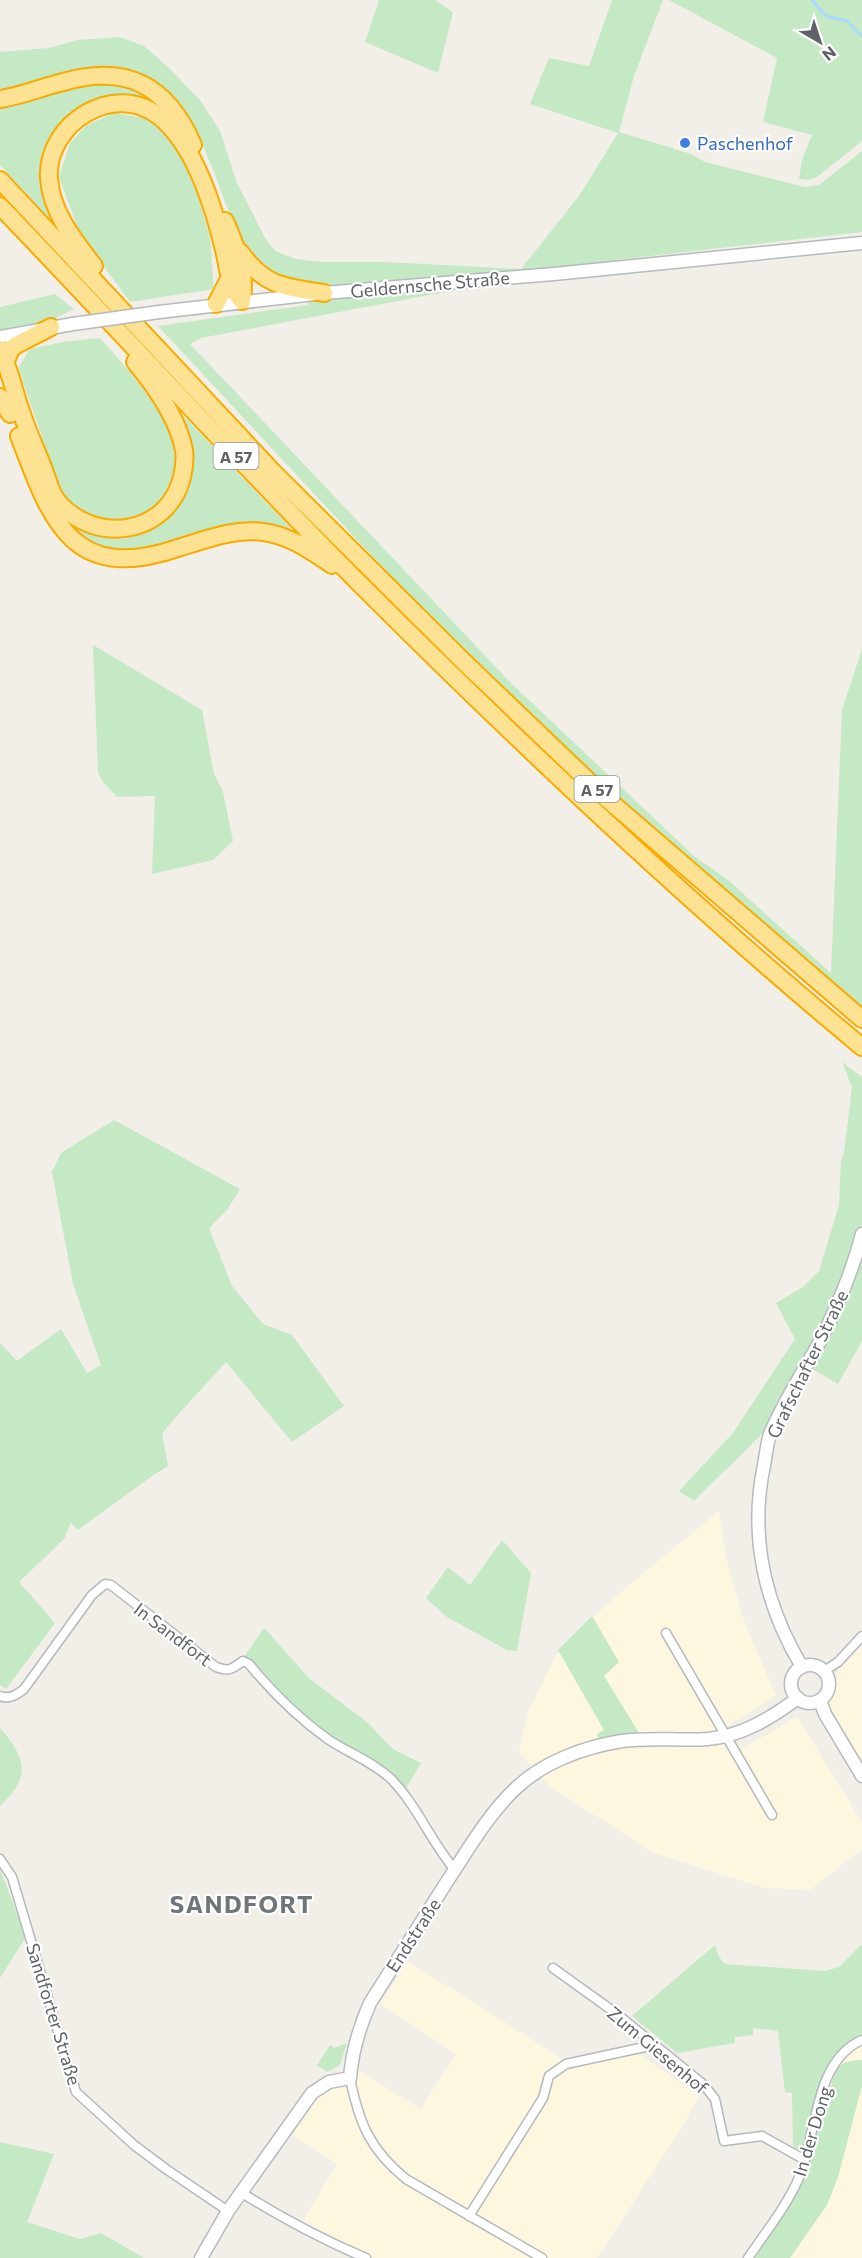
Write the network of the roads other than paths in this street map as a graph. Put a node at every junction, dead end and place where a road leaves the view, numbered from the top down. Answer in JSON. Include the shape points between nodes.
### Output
{"nodes":[{"id":1,"x":0,"y":99,"type":"edge"},
{"id":2,"x":0,"y":180,"type":"edge"},
{"id":3,"x":0,"y":206,"type":"edge"},
{"id":4,"x":862,"y":243,"type":"edge"},
{"id":5,"x":237,"y":248,"type":"junction"},
{"id":6,"x":229,"y":279,"type":"junction"},
{"id":7,"x":324,"y":293,"type":"junction"},
{"id":8,"x":116,"y":302,"type":"junction"},
{"id":9,"x":242,"y":302,"type":"junction"},
{"id":10,"x":216,"y":304,"type":"junction"},
{"id":11,"x":51,"y":327,"type":"junction"},
{"id":12,"x":115,"y":328,"type":"junction"},
{"id":13,"x":0,"y":338,"type":"edge"},
{"id":14,"x":3,"y":355,"type":"edge"},
{"id":15,"x":0,"y":382,"type":"edge"},
{"id":16,"x":0,"y":397,"type":"edge"},
{"id":17,"x":10,"y":414,"type":"junction"},
{"id":18,"x":359,"y":583,"type":"junction"},
{"id":19,"x":862,"y":1019,"type":"edge"},
{"id":20,"x":862,"y":1047,"type":"edge"},
{"id":21,"x":862,"y":1234,"type":"edge"},
{"id":22,"x":666,"y":1633,"type":"dead end"},
{"id":23,"x":862,"y":1636,"type":"edge"},
{"id":24,"x":802,"y":1667,"type":"junction"},
{"id":25,"x":824,"y":1671,"type":"junction"},
{"id":26,"x":0,"y":1696,"type":"edge"},
{"id":27,"x":798,"y":1698,"type":"junction"},
{"id":28,"x":820,"y":1700,"type":"junction"},
{"id":29,"x":724,"y":1736,"type":"junction"},
{"id":30,"x":862,"y":1776,"type":"edge"},
{"id":31,"x":772,"y":1815,"type":"dead end"},
{"id":32,"x":0,"y":1859,"type":"edge"},
{"id":33,"x":455,"y":1870,"type":"junction"},
{"id":34,"x":553,"y":1968,"type":"dead end"},
{"id":35,"x":862,"y":2040,"type":"edge"},
{"id":36,"x":654,"y":2044,"type":"junction"},
{"id":37,"x":350,"y":2078,"type":"junction"},
{"id":38,"x":805,"y":2160,"type":"junction"},
{"id":39,"x":242,"y":2193,"type":"junction"},
{"id":40,"x":228,"y":2211,"type":"junction"},
{"id":41,"x":469,"y":2216,"type":"junction"},
{"id":42,"x":201,"y":2258,"type":"edge"},
{"id":43,"x":366,"y":2258,"type":"edge"},
{"id":44,"x":542,"y":2258,"type":"edge"},
{"id":45,"x":748,"y":2258,"type":"edge"}],
"edges":[{"from":1,"to":5,"type":"highway","via":[[91,75],[113,75],[149,86],[165,99],[184,125]]},
{"from":2,"to":8,"type":"highway","number":"A 57"},
{"from":3,"to":12,"type":"highway","number":"A 57"},
{"from":4,"to":7,"type":"street","name":"Geldernsche Straße"},
{"from":5,"to":7,"type":"highway","via":[[264,278],[280,286]]},
{"from":5,"to":9,"type":"highway","via":[[244,286]]},
{"from":6,"to":8,"type":"highway","via":[[212,210],[183,142],[159,116],[145,108],[126,103],[106,105],[70,123],[50,159],[49,178],[60,217],[109,284]]},
{"from":6,"to":9,"type":"highway"},
{"from":6,"to":10,"type":"highway"},
{"from":7,"to":9,"type":"street","name":"Geldernsche Straße"},
{"from":8,"to":19,"type":"highway","number":"A 57","via":[[274,473],[606,798]]},
{"from":9,"to":10,"type":"street","name":"Geldernsche Straße"},
{"from":10,"to":11,"type":"street","name":"Geldernsche Straße","bridge":true},
{"from":11,"to":13,"type":"street","name":"Geldernsche Straße"},
{"from":11,"to":14,"type":"highway"},
{"from":12,"to":14,"type":"highway","via":[[168,411],[184,451],[184,469],[171,501],[144,523],[126,529],[88,525],[56,501]]},
{"from":12,"to":18,"type":"highway","number":"A 57"},
{"from":15,"to":17,"type":"highway"},
{"from":16,"to":17,"type":"highway"},
{"from":17,"to":18,"type":"highway","via":[[45,502],[62,529],[85,549],[126,560],[158,555],[207,539],[260,531],[294,541]]},
{"from":18,"to":20,"type":"highway","number":"A 57","via":[[573,790]]},
{"from":21,"to":24,"type":"street","name":"Grafschafter Straße","via":[[849,1276],[818,1345],[770,1435],[761,1477],[759,1545],[766,1584]]},
{"from":22,"to":29,"type":"street"},
{"from":23,"to":25,"type":"street"},
{"from":24,"to":25,"type":"street","via":[[814,1665]]},
{"from":24,"to":27,"type":"street","via":[[792,1678]]},
{"from":25,"to":28,"type":"street","via":[[829,1687]]},
{"from":26,"to":33,"type":"street","name":"In Sandfort","via":[[16,1695],[24,1689],[92,1595],[105,1584],[111,1586],[216,1667],[226,1671],[243,1661],[249,1664],[276,1696],[308,1724],[390,1778]]},
{"from":27,"to":28,"type":"street"},
{"from":27,"to":29,"type":"street","name":"Endstraße","via":[[758,1724]]},
{"from":28,"to":30,"type":"street"},
{"from":29,"to":31,"type":"street"},
{"from":29,"to":33,"type":"street","name":"Endstraße","via":[[615,1743],[542,1768],[496,1810]]},
{"from":32,"to":40,"type":"street","name":"Sandforter Straße","via":[[12,1877],[76,2092],[134,2145]]},
{"from":33,"to":37,"type":"street","name":"Endstraße","via":[[370,2003],[358,2031]]},
{"from":34,"to":36,"type":"street","name":"Zum Giesenhof"},
{"from":35,"to":38,"type":"street","name":"In der Dong","via":[[839,2057],[826,2079]]},
{"from":36,"to":38,"type":"street","name":"Zum Giesenhof","via":[[703,2084],[715,2099],[724,2141],[762,2136]]},
{"from":36,"to":41,"type":"street","via":[[566,2064],[549,2076],[543,2098]]},
{"from":37,"to":39,"type":"street","via":[[329,2082],[312,2092]]},
{"from":37,"to":41,"type":"street","via":[[363,2127],[386,2163]]},
{"from":38,"to":45,"type":"street","name":"In der Dong","via":[[800,2177]]},
{"from":39,"to":40,"type":"street"},
{"from":39,"to":43,"type":"street","via":[[277,2215]]},
{"from":40,"to":42,"type":"street"},
{"from":41,"to":44,"type":"street"}]}
